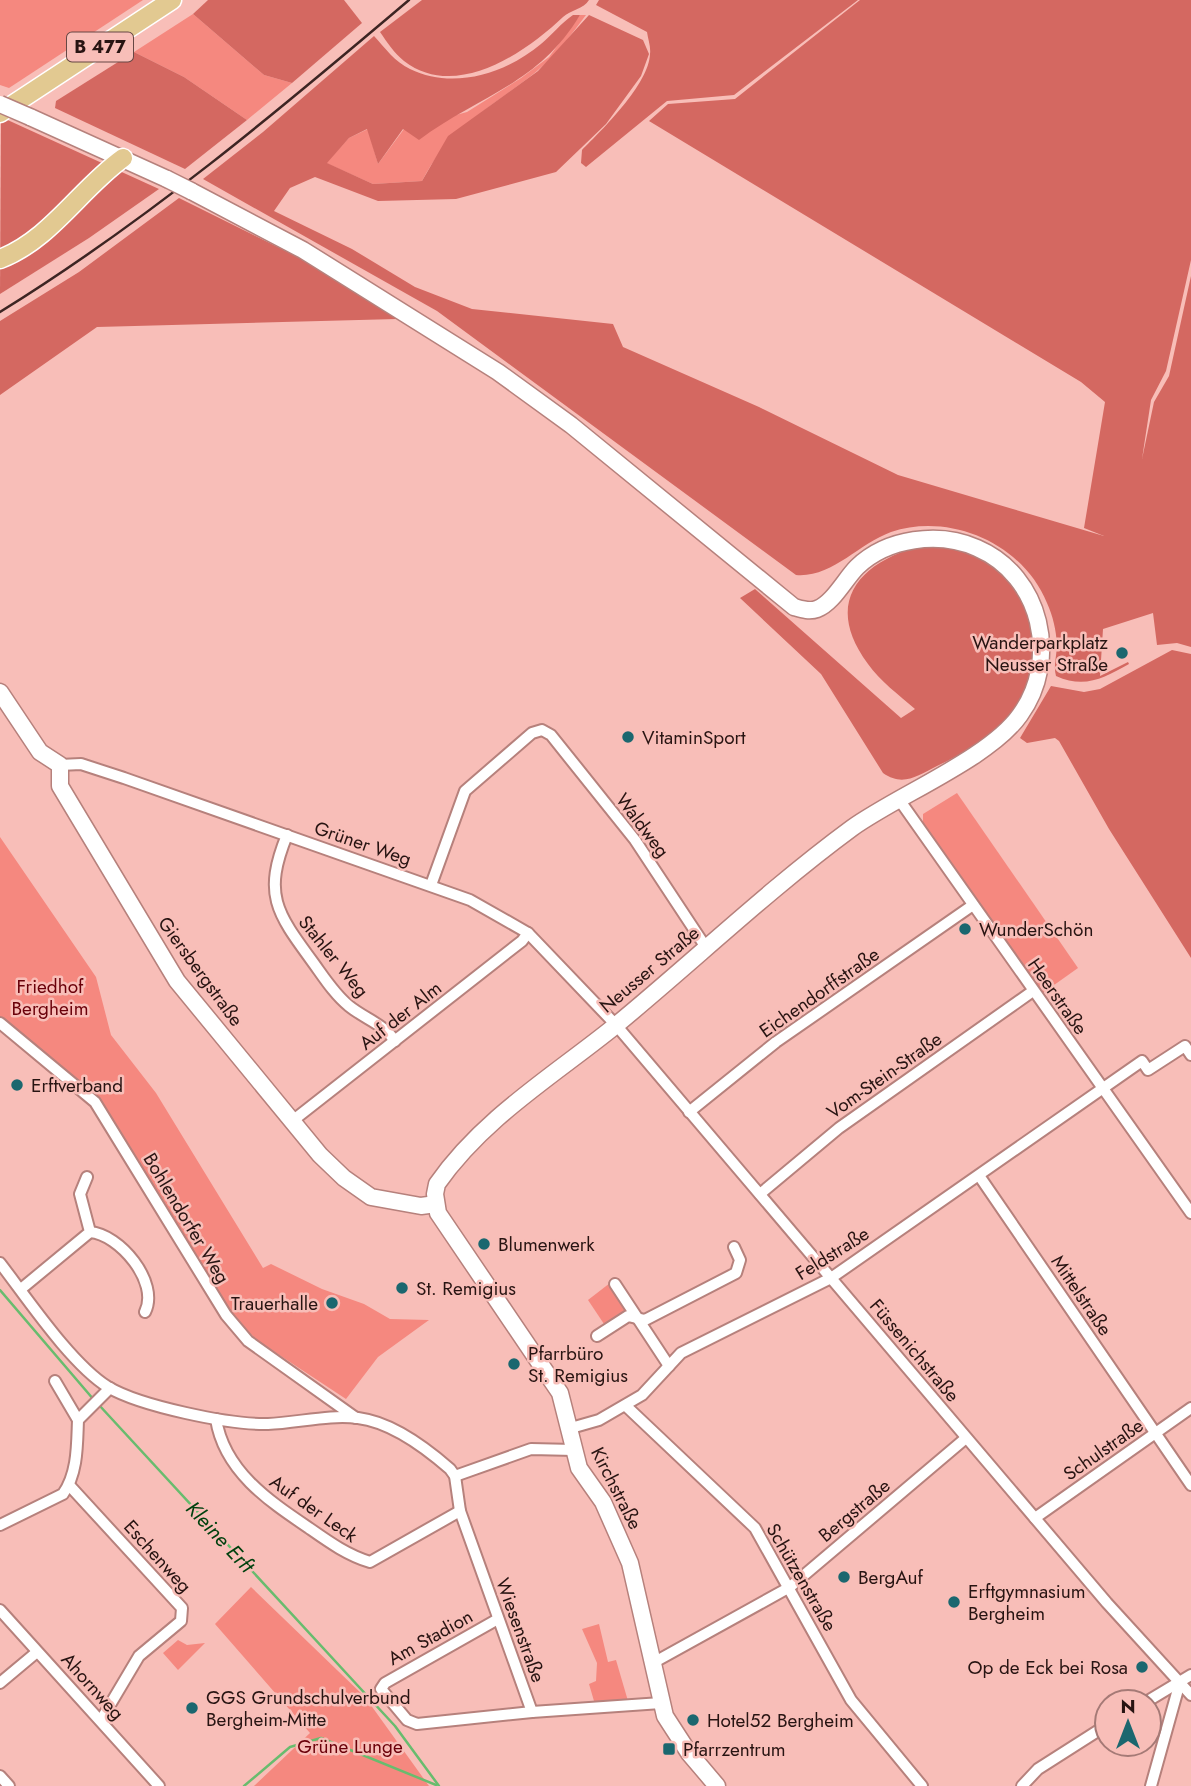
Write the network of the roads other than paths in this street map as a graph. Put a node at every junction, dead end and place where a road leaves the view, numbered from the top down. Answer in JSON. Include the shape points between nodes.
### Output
{"nodes":[{"id":1,"x":172,"y":0,"type":"edge"},
{"id":2,"x":0,"y":104,"type":"edge"},
{"id":3,"x":0,"y":113,"type":"edge"},
{"id":4,"x":123,"y":158,"type":"junction"},
{"id":5,"x":0,"y":260,"type":"edge"},
{"id":6,"x":0,"y":692,"type":"edge"},
{"id":7,"x":60,"y":765,"type":"junction"},
{"id":8,"x":898,"y":798,"type":"junction"},
{"id":9,"x":286,"y":835,"type":"junction"},
{"id":10,"x":431,"y":885,"type":"junction"},
{"id":11,"x":973,"y":905,"type":"junction"},
{"id":12,"x":528,"y":933,"type":"junction"},
{"id":13,"x":707,"y":948,"type":"junction"},
{"id":14,"x":1033,"y":991,"type":"junction"},
{"id":15,"x":0,"y":1023,"type":"edge"},
{"id":16,"x":615,"y":1025,"type":"junction"},
{"id":17,"x":395,"y":1041,"type":"junction"},
{"id":18,"x":1191,"y":1055,"type":"edge"},
{"id":19,"x":1103,"y":1088,"type":"junction"},
{"id":20,"x":690,"y":1112,"type":"junction"},
{"id":21,"x":291,"y":1122,"type":"junction"},
{"id":22,"x":87,"y":1177,"type":"dead end"},
{"id":23,"x":979,"y":1177,"type":"junction"},
{"id":24,"x":760,"y":1194,"type":"junction"},
{"id":25,"x":436,"y":1204,"type":"junction"},
{"id":26,"x":1191,"y":1213,"type":"edge"},
{"id":27,"x":90,"y":1232,"type":"junction"},
{"id":28,"x":734,"y":1247,"type":"dead end"},
{"id":29,"x":0,"y":1263,"type":"edge"},
{"id":30,"x":831,"y":1278,"type":"junction"},
{"id":31,"x":615,"y":1284,"type":"dead end"},
{"id":32,"x":20,"y":1289,"type":"junction"},
{"id":33,"x":145,"y":1312,"type":"dead end"},
{"id":34,"x":635,"y":1317,"type":"junction"},
{"id":35,"x":597,"y":1336,"type":"dead end"},
{"id":36,"x":669,"y":1366,"type":"junction"},
{"id":37,"x":55,"y":1381,"type":"dead end"},
{"id":38,"x":107,"y":1392,"type":"junction"},
{"id":39,"x":626,"y":1406,"type":"junction"},
{"id":40,"x":1191,"y":1408,"type":"edge"},
{"id":41,"x":82,"y":1416,"type":"junction"},
{"id":42,"x":356,"y":1418,"type":"junction"},
{"id":43,"x":216,"y":1419,"type":"junction"},
{"id":44,"x":571,"y":1428,"type":"junction"},
{"id":45,"x":1156,"y":1433,"type":"junction"},
{"id":46,"x":966,"y":1438,"type":"junction"},
{"id":47,"x":574,"y":1450,"type":"junction"},
{"id":48,"x":455,"y":1476,"type":"junction"},
{"id":49,"x":69,"y":1485,"type":"junction"},
{"id":50,"x":1191,"y":1485,"type":"edge"},
{"id":51,"x":460,"y":1511,"type":"junction"},
{"id":52,"x":1035,"y":1518,"type":"junction"},
{"id":53,"x":0,"y":1525,"type":"edge"},
{"id":54,"x":790,"y":1587,"type":"junction"},
{"id":55,"x":0,"y":1610,"type":"edge"},
{"id":56,"x":498,"y":1619,"type":"junction"},
{"id":57,"x":37,"y":1651,"type":"junction"},
{"id":58,"x":651,"y":1664,"type":"junction"},
{"id":59,"x":1191,"y":1675,"type":"edge"},
{"id":60,"x":1180,"y":1682,"type":"junction"},
{"id":61,"x":0,"y":1683,"type":"edge"},
{"id":62,"x":1163,"y":1692,"type":"edge"},
{"id":63,"x":1191,"y":1695,"type":"edge"},
{"id":64,"x":661,"y":1703,"type":"junction"},
{"id":65,"x":532,"y":1712,"type":"junction"},
{"id":66,"x":101,"y":1720,"type":"junction"},
{"id":67,"x":1093,"y":1734,"type":"edge"},
{"id":68,"x":0,"y":1776,"type":"edge"},
{"id":69,"x":9,"y":1786,"type":"edge"},
{"id":70,"x":159,"y":1786,"type":"edge"},
{"id":71,"x":717,"y":1786,"type":"edge"},
{"id":72,"x":922,"y":1786,"type":"edge"},
{"id":73,"x":1022,"y":1786,"type":"edge"},
{"id":74,"x":1151,"y":1786,"type":"edge"}],
"edges":[{"from":1,"to":3,"type":"main road","number":"B 477"},
{"from":2,"to":4,"type":"main road","name":"Neusser Straße","bridge":true},
{"from":4,"to":5,"type":"main road","via":[[84,189],[40,236]]},
{"from":4,"to":8,"type":"main road","name":"Neusser Straße","bridge":true,"via":[[303,250],[498,372],[571,425],[794,607],[821,607],[863,562],[899,543],[958,541],[1005,565],[1030,600],[1041,630],[1042,661],[1032,696],[1018,719],[989,746]]},
{"from":6,"to":7,"type":"main road","via":[[40,752]]},
{"from":7,"to":9,"type":"street","name":"Grüner Weg","via":[[81,764]]},
{"from":7,"to":21,"type":"main road","name":"Giersbergstraße","via":[[60,786],[157,951]]},
{"from":8,"to":11,"type":"street","name":"Heerstraße"},
{"from":8,"to":13,"type":"main road","name":"Neusser Straße","via":[[835,842]]},
{"from":9,"to":10,"type":"street","name":"Grüner Weg"},
{"from":9,"to":17,"type":"street","name":"Stahler Weg","via":[[272,878],[278,913],[335,992]]},
{"from":10,"to":12,"type":"street","name":"Grüner Weg","via":[[489,908]]},
{"from":10,"to":13,"type":"street","name":"Waldweg","via":[[469,785],[532,733],[542,730],[551,735],[635,840]]},
{"from":11,"to":14,"type":"street","name":"Heerstraße"},
{"from":11,"to":20,"type":"street","name":"Eichendorffstraße","via":[[776,1042]]},
{"from":12,"to":16,"type":"street","name":"Grüner Weg"},
{"from":12,"to":17,"type":"street","name":"Auf der Alm"},
{"from":13,"to":16,"type":"main road","name":"Neusser Straße"},
{"from":14,"to":19,"type":"street","name":"Heerstraße"},
{"from":14,"to":24,"type":"street","name":"Vom-Stein-Straße","via":[[839,1128]]},
{"from":15,"to":42,"type":"street","name":"Bohlendorfer Weg","via":[[95,1102],[242,1335]]},
{"from":16,"to":20,"type":"street","name":"Füssenichstraße"},
{"from":16,"to":25,"type":"main road","name":"Neusser Straße","via":[[492,1122],[438,1184]]},
{"from":17,"to":21,"type":"street","name":"Auf der Alm"},
{"from":18,"to":19,"type":"street","name":"Feldstraße","via":[[1185,1046],[1148,1069],[1142,1062]]},
{"from":19,"to":23,"type":"street","name":"Feldstraße"},
{"from":19,"to":26,"type":"street","name":"Heerstraße"},
{"from":20,"to":24,"type":"street","name":"Füssenichstraße"},
{"from":21,"to":25,"type":"main road","name":"Giersbergstraße","via":[[344,1178],[371,1197],[421,1206]]},
{"from":22,"to":27,"type":"street","via":[[80,1194]]},
{"from":23,"to":30,"type":"street","name":"Feldstraße"},
{"from":23,"to":45,"type":"street","name":"Mittelstraße"},
{"from":24,"to":30,"type":"street","name":"Füssenichstraße"},
{"from":25,"to":44,"type":"main road","name":"Kirchstraße","via":[[561,1392]]},
{"from":27,"to":32,"type":"street"},
{"from":27,"to":33,"type":"street","via":[[106,1236],[144,1275],[149,1294]]},
{"from":28,"to":34,"type":"street","via":[[740,1260],[736,1273],[645,1321]]},
{"from":29,"to":32,"type":"street"},
{"from":30,"to":36,"type":"street","name":"Feldstraße","via":[[681,1353]]},
{"from":30,"to":46,"type":"street","name":"Füssenichstraße"},
{"from":31,"to":34,"type":"street"},
{"from":32,"to":38,"type":"street"},
{"from":34,"to":35,"type":"street","via":[[628,1316]]},
{"from":34,"to":36,"type":"street"},
{"from":36,"to":39,"type":"street","name":"Feldstraße"},
{"from":37,"to":41,"type":"street"},
{"from":38,"to":41,"type":"street"},
{"from":38,"to":43,"type":"street"},
{"from":39,"to":44,"type":"street","name":"Feldstraße"},
{"from":39,"to":54,"type":"street","name":"Schützenstraße","via":[[755,1528]]},
{"from":40,"to":45,"type":"street","name":"Schulstraße"},
{"from":41,"to":49,"type":"street"},
{"from":42,"to":43,"type":"street","via":[[264,1424]]},
{"from":42,"to":48,"type":"street","via":[[393,1430]]},
{"from":43,"to":51,"type":"street","name":"Auf der Leck","via":[[225,1447],[260,1495],[350,1556],[370,1562]]},
{"from":44,"to":47,"type":"main road","name":"Kirchstraße"},
{"from":45,"to":50,"type":"street","name":"Mittelstraße"},
{"from":45,"to":52,"type":"street","name":"Schulstraße"},
{"from":46,"to":52,"type":"street","name":"Füssenichstraße"},
{"from":46,"to":54,"type":"street","name":"Bergstraße"},
{"from":47,"to":48,"type":"street","via":[[531,1449]]},
{"from":47,"to":58,"type":"main road","name":"Kirchstraße","via":[[579,1468],[603,1502],[630,1563]]},
{"from":48,"to":51,"type":"street","name":"Wiesenstraße"},
{"from":49,"to":53,"type":"street","via":[[52,1502]]},
{"from":49,"to":66,"type":"street","name":"Eschenweg","via":[[182,1608],[181,1621],[139,1656]]},
{"from":51,"to":56,"type":"street","name":"Wiesenstraße"},
{"from":52,"to":60,"type":"street","name":"Füssenichstraße"},
{"from":54,"to":58,"type":"street","name":"Bergstraße"},
{"from":54,"to":72,"type":"street","name":"Schützenstraße","via":[[851,1700]]},
{"from":55,"to":57,"type":"street","name":"Ahornweg"},
{"from":56,"to":65,"type":"street","name":"Wiesenstraße"},
{"from":56,"to":65,"type":"street","name":"Am Stadion","via":[[381,1689],[407,1720],[417,1724]]},
{"from":57,"to":61,"type":"street"},
{"from":57,"to":66,"type":"street","name":"Ahornweg"},
{"from":58,"to":64,"type":"main road","name":"Kirchstraße"},
{"from":59,"to":60,"type":"street"},
{"from":60,"to":62,"type":"street"},
{"from":60,"to":63,"type":"street","name":"Füssenichstraße"},
{"from":60,"to":74,"type":"street"},
{"from":64,"to":65,"type":"street","name":"Wiesenstraße"},
{"from":64,"to":71,"type":"main road","name":"Kirchstraße","via":[[671,1728]]},
{"from":66,"to":70,"type":"street","name":"Ahornweg"},
{"from":67,"to":73,"type":"street","via":[[1038,1769]]},
{"from":68,"to":69,"type":"street"}]}
